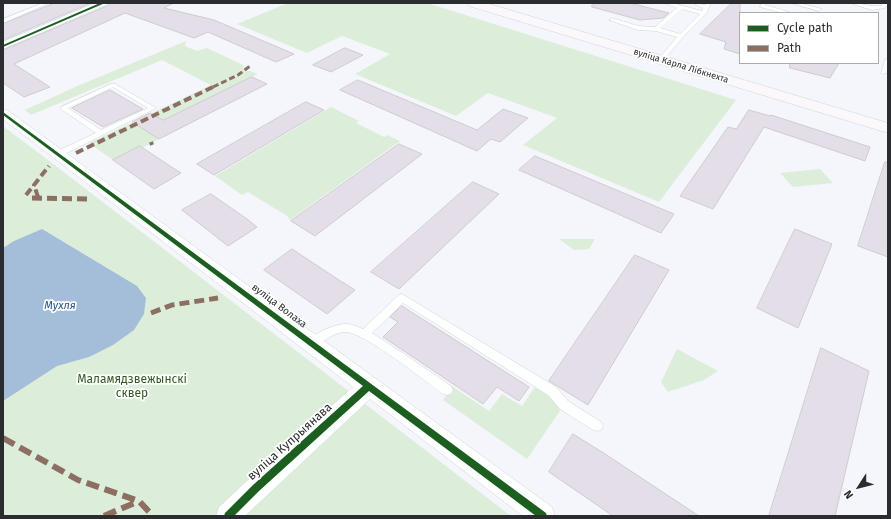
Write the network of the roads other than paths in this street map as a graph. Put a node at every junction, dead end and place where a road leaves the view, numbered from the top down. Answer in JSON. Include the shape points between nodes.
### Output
{"nodes":[{"id":1,"x":46,"y":3,"type":"edge"},
{"id":2,"x":103,"y":3,"type":"edge"},
{"id":3,"x":473,"y":3,"type":"edge"},
{"id":4,"x":666,"y":3,"type":"edge"},
{"id":5,"x":695,"y":3,"type":"edge"},
{"id":6,"x":765,"y":3,"type":"edge"},
{"id":7,"x":793,"y":3,"type":"edge"},
{"id":8,"x":823,"y":3,"type":"edge"},
{"id":9,"x":852,"y":3,"type":"edge"},
{"id":10,"x":886,"y":3,"type":"edge"},
{"id":11,"x":681,"y":7,"type":"junction"},
{"id":12,"x":707,"y":7,"type":"edge"},
{"id":13,"x":817,"y":11,"type":"edge"},
{"id":14,"x":786,"y":12,"type":"edge"},
{"id":15,"x":612,"y":20,"type":"dead end"},
{"id":16,"x":3,"y":21,"type":"edge"},
{"id":17,"x":656,"y":29,"type":"junction"},
{"id":18,"x":681,"y":36,"type":"junction"},
{"id":19,"x":3,"y":46,"type":"edge"},
{"id":20,"x":661,"y":60,"type":"junction"},
{"id":21,"x":888,"y":60,"type":"edge"},
{"id":22,"x":884,"y":73,"type":"dead end"},
{"id":23,"x":3,"y":113,"type":"edge"},
{"id":24,"x":888,"y":128,"type":"edge"},
{"id":25,"x":101,"y":133,"type":"junction"},
{"id":26,"x":58,"y":154,"type":"junction"},
{"id":27,"x":365,"y":333,"type":"junction"},
{"id":28,"x":312,"y":343,"type":"junction"},
{"id":29,"x":369,"y":386,"type":"junction"},
{"id":30,"x":447,"y":390,"type":"dead end"},
{"id":31,"x":596,"y":426,"type":"dead end"},
{"id":32,"x":228,"y":516,"type":"edge"},
{"id":33,"x":542,"y":516,"type":"edge"}],
"edges":[{"from":1,"to":16,"type":"lane"},
{"from":2,"to":19,"type":"street"},
{"from":3,"to":20,"type":"main road","name":"вуліца Карла Лібкнехта"},
{"from":4,"to":11,"type":"lane"},
{"from":5,"to":12,"type":"lane"},
{"from":6,"to":14,"type":"lane","via":[[762,6]]},
{"from":7,"to":13,"type":"lane"},
{"from":8,"to":13,"type":"lane"},
{"from":9,"to":10,"type":"lane","via":[[872,8],[883,7]]},
{"from":11,"to":12,"type":"lane"},
{"from":11,"to":17,"type":"lane"},
{"from":12,"to":18,"type":"lane"},
{"from":15,"to":17,"type":"lane","via":[[638,28]]},
{"from":17,"to":18,"type":"lane"},
{"from":18,"to":20,"type":"lane"},
{"from":20,"to":24,"type":"main road","name":"вуліца Карла Лібкнехта"},
{"from":21,"to":22,"type":"lane"},
{"from":23,"to":26,"type":"street","name":"вуліца Волаха"},
{"from":25,"to":25,"type":"lane","via":[[107,130],[153,108],[113,85],[63,108]]},
{"from":25,"to":26,"type":"lane"},
{"from":26,"to":28,"type":"street","name":"вуліца Волаха"},
{"from":27,"to":28,"type":"lane","via":[[348,328],[327,333]]},
{"from":27,"to":30,"type":"lane"},
{"from":27,"to":31,"type":"lane","via":[[402,298],[552,391],[564,404]]},
{"from":28,"to":29,"type":"street","name":"вуліца Волаха"},
{"from":29,"to":32,"type":"street","name":"вуліца Купрыянава"},
{"from":29,"to":33,"type":"street","name":"вуліца Волаха"}]}
